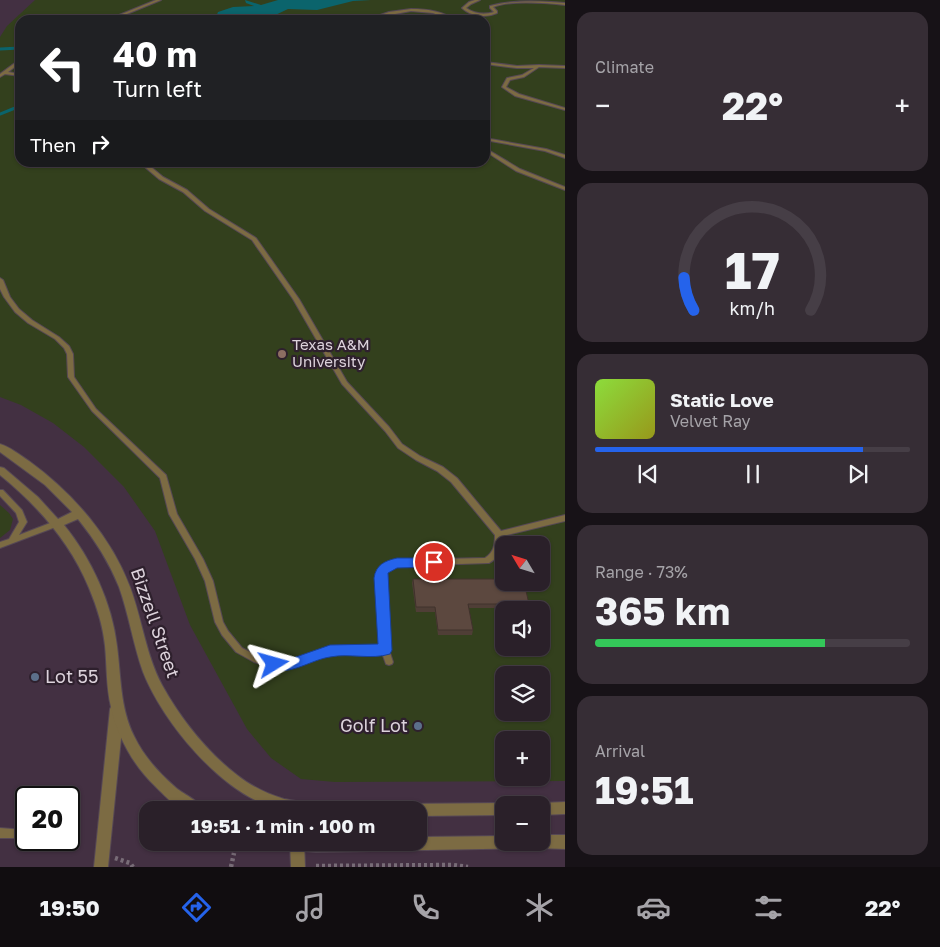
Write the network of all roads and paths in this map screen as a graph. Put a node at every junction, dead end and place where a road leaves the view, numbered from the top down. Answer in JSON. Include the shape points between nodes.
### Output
{"nodes":[{"id":1,"x":158,"y":0,"type":"edge"},
{"id":2,"x":478,"y":0,"type":"edge"},
{"id":3,"x":565,"y":4,"type":"edge"},
{"id":4,"x":121,"y":15,"type":"edge"},
{"id":5,"x":390,"y":15,"type":"edge"},
{"id":6,"x":442,"y":15,"type":"edge"},
{"id":7,"x":490,"y":64,"type":"edge"},
{"id":8,"x":15,"y":65,"type":"edge"},
{"id":9,"x":539,"y":66,"type":"junction"},
{"id":10,"x":565,"y":67,"type":"edge"},
{"id":11,"x":6,"y":73,"type":"junction"},
{"id":12,"x":15,"y":74,"type":"edge"},
{"id":13,"x":0,"y":76,"type":"edge"},
{"id":14,"x":565,"y":109,"type":"edge"},
{"id":15,"x":490,"y":139,"type":"edge"},
{"id":16,"x":490,"y":152,"type":"edge"},
{"id":17,"x":565,"y":158,"type":"edge"},
{"id":18,"x":148,"y":167,"type":"edge"},
{"id":19,"x":565,"y":188,"type":"edge"},
{"id":20,"x":0,"y":280,"type":"edge"},
{"id":21,"x":0,"y":447,"type":"edge"},
{"id":22,"x":0,"y":470,"type":"edge"},
{"id":23,"x":0,"y":492,"type":"edge"},
{"id":24,"x":79,"y":514,"type":"junction"},
{"id":25,"x":565,"y":518,"type":"edge"},
{"id":26,"x":58,"y":523,"type":"junction"},
{"id":27,"x":499,"y":534,"type":"junction"},
{"id":28,"x":10,"y":541,"type":"junction"},
{"id":29,"x":0,"y":545,"type":"edge"},
{"id":30,"x":385,"y":650,"type":"junction"},
{"id":31,"x":389,"y":662,"type":"dead end"},
{"id":32,"x":117,"y":705,"type":"junction"},
{"id":33,"x":183,"y":801,"type":"edge"},
{"id":34,"x":277,"y":801,"type":"edge"},
{"id":35,"x":565,"y":808,"type":"edge"},
{"id":36,"x":495,"y":809,"type":"edge"},
{"id":37,"x":550,"y":809,"type":"edge"},
{"id":38,"x":427,"y":810,"type":"edge"},
{"id":39,"x":0,"y":833,"type":"edge"},
{"id":40,"x":15,"y":834,"type":"edge"},
{"id":41,"x":495,"y":842,"type":"edge"},
{"id":42,"x":550,"y":842,"type":"edge"},
{"id":43,"x":565,"y":842,"type":"edge"},
{"id":44,"x":427,"y":843,"type":"edge"},
{"id":45,"x":297,"y":851,"type":"edge"},
{"id":46,"x":234,"y":853,"type":"dead end"},
{"id":47,"x":102,"y":860,"type":"edge"},
{"id":48,"x":316,"y":866,"type":"dead end"},
{"id":49,"x":133,"y":867,"type":"edge"},
{"id":50,"x":231,"y":867,"type":"edge"},
{"id":51,"x":298,"y":867,"type":"edge"},
{"id":52,"x":468,"y":867,"type":"edge"}],
"edges":[{"from":1,"to":4,"type":"lane"},
{"from":2,"to":3,"type":"lane","via":[[464,8],[469,12],[490,15],[496,12],[491,7],[496,3]]},
{"from":5,"to":6,"type":"lane","via":[[422,10]]},
{"from":7,"to":9,"type":"lane","via":[[517,68]]},
{"from":8,"to":11,"type":"lane"},
{"from":9,"to":10,"type":"lane"},
{"from":9,"to":14,"type":"lane","via":[[523,76],[508,80],[504,87],[517,95]]},
{"from":11,"to":12,"type":"lane"},
{"from":11,"to":13,"type":"lane"},
{"from":15,"to":17,"type":"lane","via":[[546,150]]},
{"from":16,"to":19,"type":"lane","via":[[518,170]]},
{"from":18,"to":27,"type":"lane","via":[[254,239],[296,299],[344,383],[400,446],[440,468],[454,480]]},
{"from":20,"to":30,"type":"lane","via":[[15,310],[66,345],[70,353],[71,377],[94,410],[163,477],[174,514],[209,581],[219,622],[239,650],[274,664],[293,663],[330,651]]},
{"from":21,"to":24,"type":"street","name":"Bizzell Street","via":[[41,475]]},
{"from":22,"to":26,"type":"street"},
{"from":23,"to":28,"type":"lane","via":[[19,512],[23,522]]},
{"from":24,"to":26,"type":"street"},
{"from":24,"to":34,"type":"street","name":"Bizzell Street","via":[[114,564],[150,674],[172,712],[233,780],[253,793]]},
{"from":25,"to":27,"type":"lane"},
{"from":26,"to":28,"type":"lane"},
{"from":26,"to":32,"type":"street","via":[[86,566],[104,609],[113,649]]},
{"from":27,"to":30,"type":"lane","via":[[498,551],[494,558],[486,561],[397,563],[382,570]]},
{"from":28,"to":29,"type":"lane"},
{"from":30,"to":31,"type":"lane"},
{"from":32,"to":33,"type":"street","via":[[125,731],[149,770]]},
{"from":32,"to":47,"type":"street"},
{"from":35,"to":37,"type":"street"},
{"from":36,"to":38,"type":"street"},
{"from":39,"to":40,"type":"lane"},
{"from":41,"to":44,"type":"street"},
{"from":42,"to":43,"type":"street"},
{"from":45,"to":51,"type":"street"},
{"from":46,"to":50,"type":"path"},
{"from":47,"to":49,"type":"path"},
{"from":48,"to":52,"type":"path"}]}
